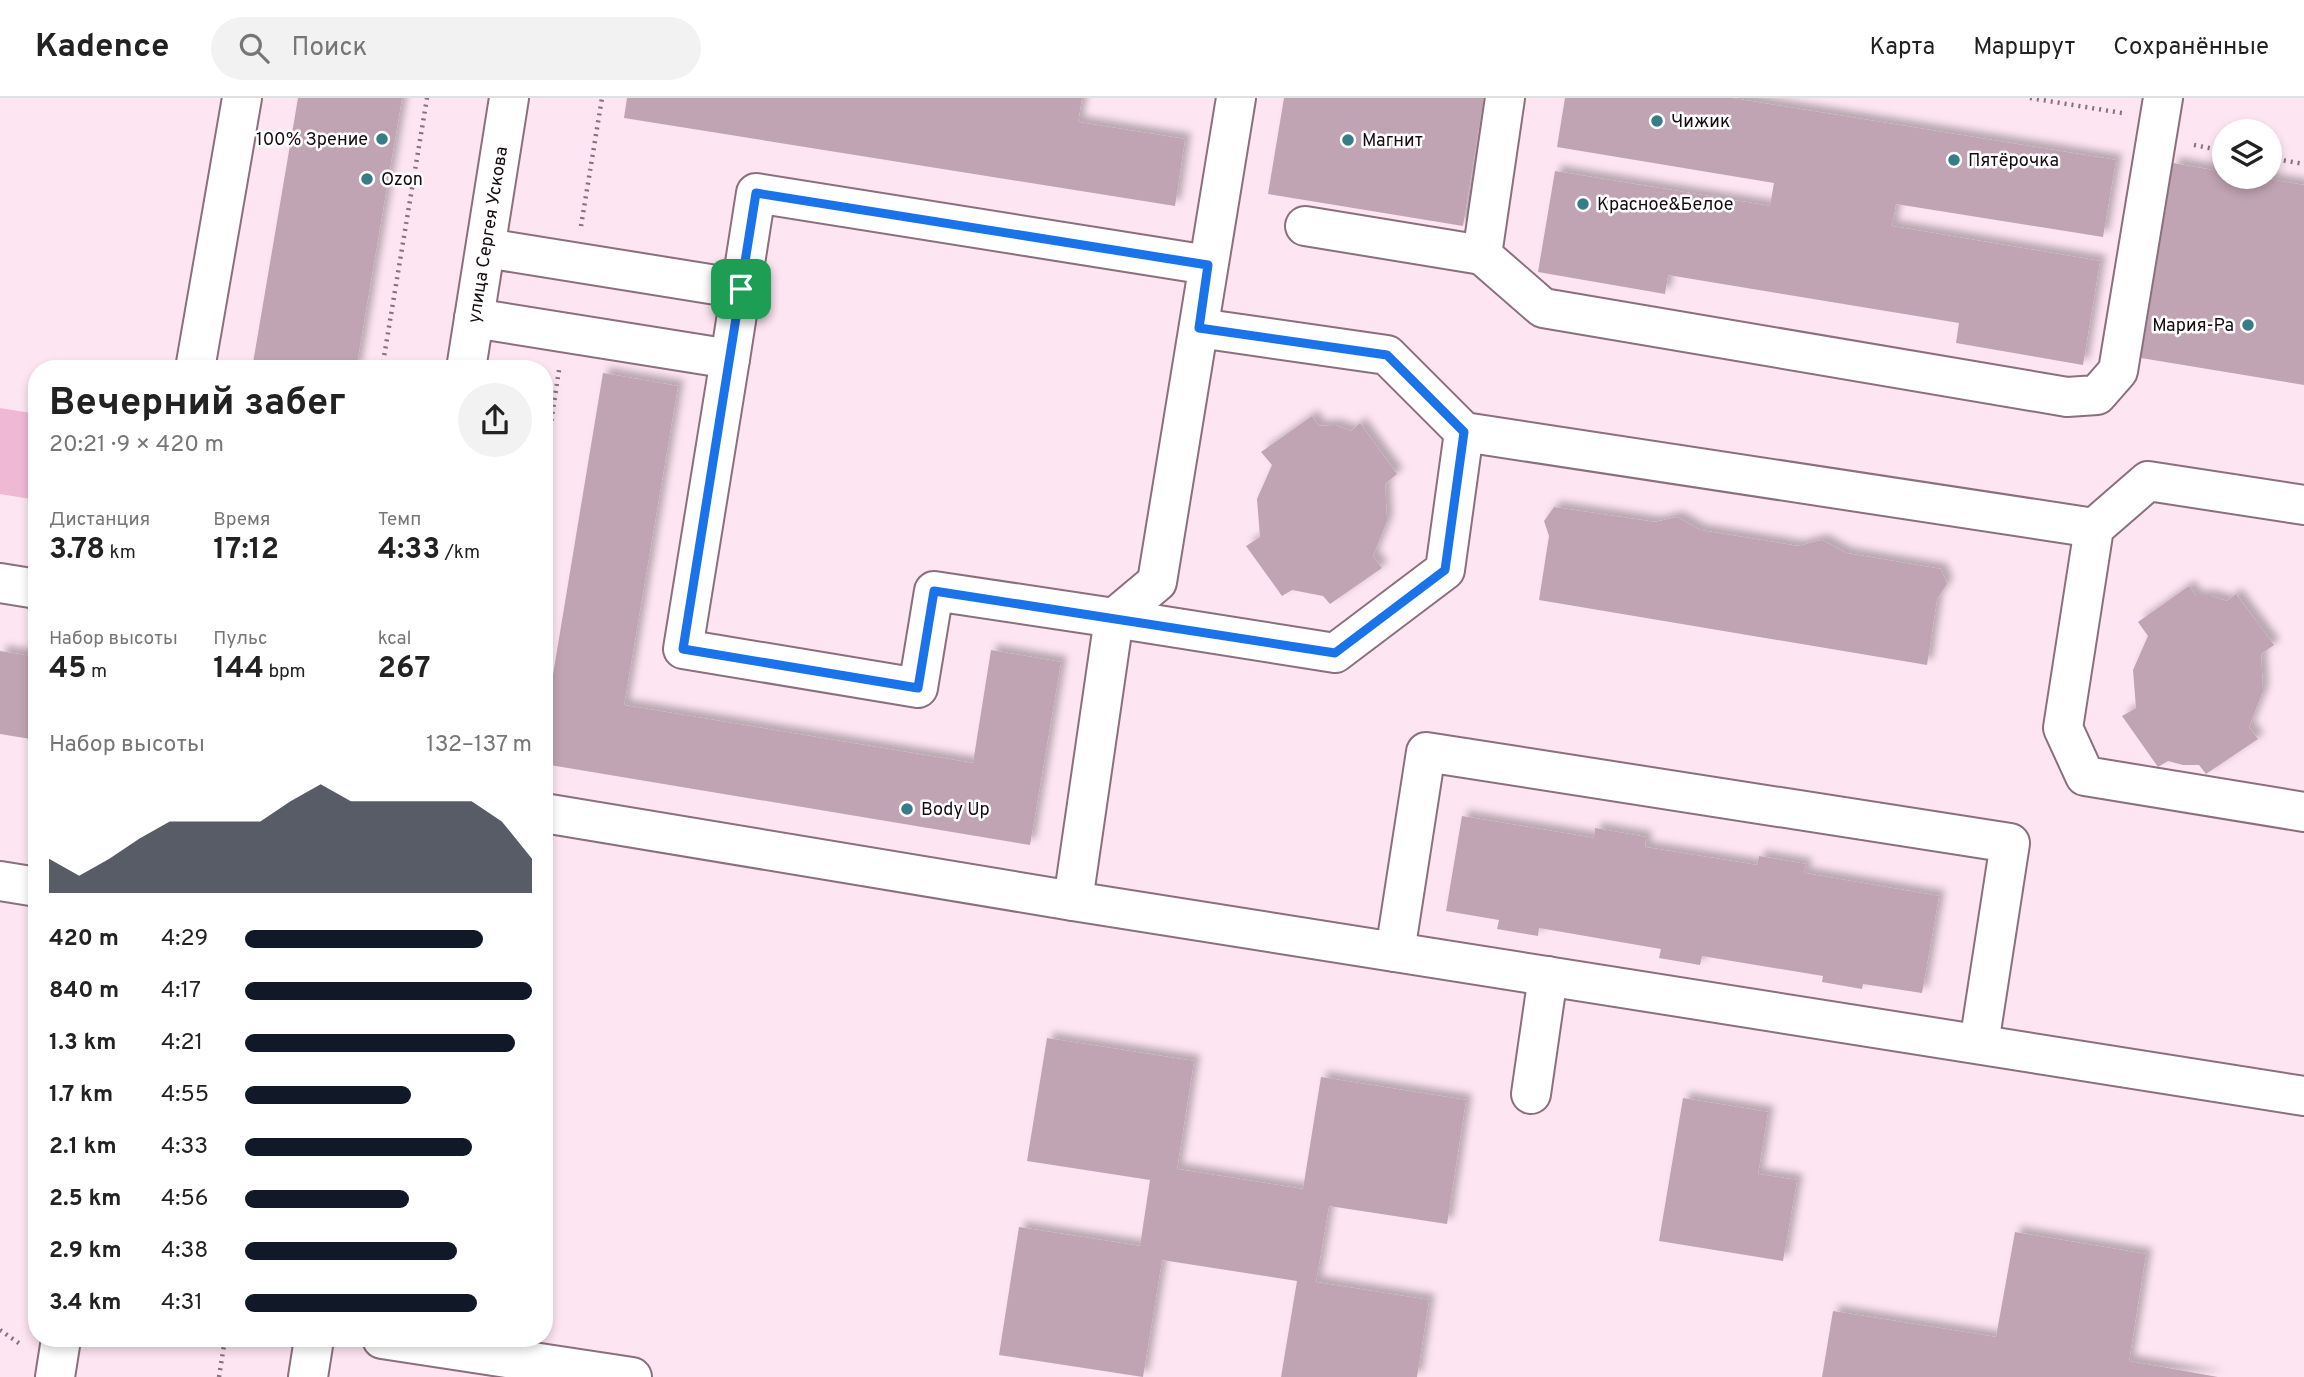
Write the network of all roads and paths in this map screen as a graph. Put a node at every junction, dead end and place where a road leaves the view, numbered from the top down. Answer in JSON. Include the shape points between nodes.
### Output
{"nodes":[{"id":1,"x":243,"y":98,"type":"edge"},
{"id":2,"x":427,"y":98,"type":"edge"},
{"id":3,"x":509,"y":98,"type":"edge"},
{"id":4,"x":1236,"y":98,"type":"edge"},
{"id":5,"x":1505,"y":98,"type":"edge"},
{"id":6,"x":2163,"y":98,"type":"edge"},
{"id":7,"x":2282,"y":160,"type":"edge"},
{"id":8,"x":2304,"y":164,"type":"edge"},
{"id":9,"x":1305,"y":226,"type":"dead end"},
{"id":10,"x":486,"y":248,"type":"junction"},
{"id":11,"x":1482,"y":255,"type":"junction"},
{"id":12,"x":1208,"y":265,"type":"junction"},
{"id":13,"x":741,"y":289,"type":"junction"},
{"id":14,"x":474,"y":318,"type":"junction"},
{"id":15,"x":1199,"y":328,"type":"junction"},
{"id":16,"x":730,"y":359,"type":"junction"},
{"id":17,"x":197,"y":360,"type":"edge"},
{"id":18,"x":383,"y":360,"type":"edge"},
{"id":19,"x":467,"y":360,"type":"edge"},
{"id":20,"x":1464,"y":432,"type":"junction"},
{"id":21,"x":2304,"y":505,"type":"edge"},
{"id":22,"x":2094,"y":528,"type":"junction"},
{"id":23,"x":0,"y":583,"type":"edge"},
{"id":24,"x":28,"y":588,"type":"edge"},
{"id":25,"x":1114,"y":618,"type":"junction"},
{"id":26,"x":2304,"y":811,"type":"edge"},
{"id":27,"x":553,"y":814,"type":"edge"},
{"id":28,"x":0,"y":881,"type":"edge"},
{"id":29,"x":28,"y":886,"type":"edge"},
{"id":30,"x":1073,"y":901,"type":"junction"},
{"id":31,"x":1395,"y":951,"type":"junction"},
{"id":32,"x":1548,"y":976,"type":"junction"},
{"id":33,"x":1979,"y":1044,"type":"junction"},
{"id":34,"x":1531,"y":1094,"type":"dead end"},
{"id":35,"x":2304,"y":1096,"type":"edge"},
{"id":36,"x":60,"y":1347,"type":"edge"},
{"id":37,"x":224,"y":1347,"type":"edge"},
{"id":38,"x":313,"y":1347,"type":"edge"},
{"id":39,"x":435,"y":1347,"type":"edge"},
{"id":40,"x":55,"y":1377,"type":"edge"},
{"id":41,"x":219,"y":1377,"type":"edge"},
{"id":42,"x":308,"y":1377,"type":"edge"},
{"id":43,"x":632,"y":1377,"type":"edge"}],
"edges":[{"from":1,"to":17,"type":"street"},
{"from":2,"to":18,"type":"path"},
{"from":3,"to":10,"type":"street","name":"улица Сергея Ускова"},
{"from":4,"to":12,"type":"street"},
{"from":5,"to":11,"type":"street"},
{"from":6,"to":11,"type":"street","via":[[2119,371],[2097,395],[2067,397],[1543,308]]},
{"from":7,"to":8,"type":"path"},
{"from":9,"to":11,"type":"street"},
{"from":10,"to":13,"type":"street"},
{"from":10,"to":14,"type":"street","name":"улица Сергея Ускова"},
{"from":12,"to":13,"type":"street","via":[[756,193]]},
{"from":12,"to":15,"type":"street"},
{"from":13,"to":16,"type":"street"},
{"from":14,"to":16,"type":"street"},
{"from":14,"to":19,"type":"street","name":"улица Сергея Ускова"},
{"from":15,"to":20,"type":"street","via":[[1387,355]]},
{"from":15,"to":25,"type":"street","via":[[1157,582]]},
{"from":16,"to":25,"type":"street","via":[[683,649],[918,688],[934,591]]},
{"from":20,"to":22,"type":"street"},
{"from":20,"to":25,"type":"street","via":[[1445,570],[1335,653]]},
{"from":21,"to":22,"type":"street","via":[[2148,481]]},
{"from":22,"to":26,"type":"street","via":[[2063,728],[2085,776]]},
{"from":23,"to":24,"type":"street"},
{"from":25,"to":30,"type":"street"},
{"from":27,"to":30,"type":"street"},
{"from":28,"to":29,"type":"street"},
{"from":30,"to":31,"type":"street"},
{"from":31,"to":32,"type":"street"},
{"from":31,"to":33,"type":"street","via":[[1426,752],[2010,843]]},
{"from":32,"to":33,"type":"street"},
{"from":32,"to":34,"type":"street"},
{"from":33,"to":35,"type":"street"},
{"from":36,"to":40,"type":"street"},
{"from":37,"to":41,"type":"path"},
{"from":38,"to":42,"type":"street"},
{"from":39,"to":43,"type":"street"}]}
